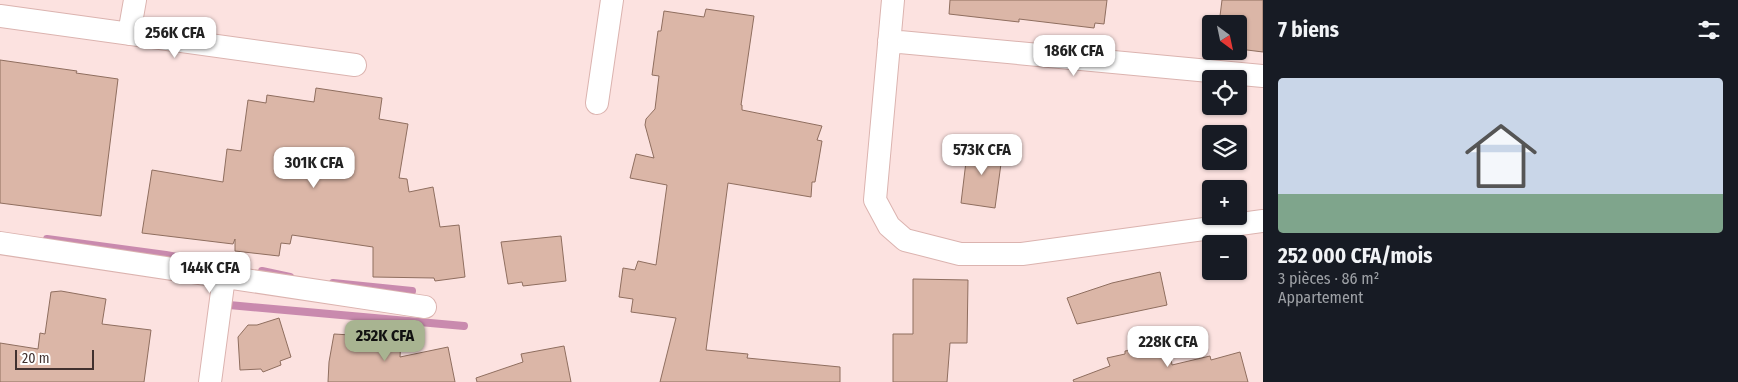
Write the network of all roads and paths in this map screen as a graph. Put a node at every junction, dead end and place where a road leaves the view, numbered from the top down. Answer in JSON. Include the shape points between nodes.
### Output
{"nodes":[{"id":1,"x":135,"y":0,"type":"edge"},
{"id":2,"x":612,"y":0,"type":"edge"},
{"id":3,"x":893,"y":0,"type":"edge"},
{"id":4,"x":0,"y":16,"type":"edge"},
{"id":5,"x":129,"y":34,"type":"junction"},
{"id":6,"x":889,"y":41,"type":"junction"},
{"id":7,"x":355,"y":65,"type":"dead end"},
{"id":8,"x":1263,"y":76,"type":"edge"},
{"id":9,"x":598,"y":103,"type":"dead end"},
{"id":10,"x":1263,"y":221,"type":"edge"},
{"id":11,"x":0,"y":243,"type":"edge"},
{"id":12,"x":224,"y":277,"type":"junction"},
{"id":13,"x":425,"y":307,"type":"dead end"},
{"id":14,"x":210,"y":382,"type":"edge"}],
"edges":[{"from":1,"to":5,"type":"street"},
{"from":2,"to":9,"type":"street"},
{"from":3,"to":6,"type":"street"},
{"from":4,"to":5,"type":"street"},
{"from":5,"to":7,"type":"street"},
{"from":6,"to":8,"type":"street"},
{"from":6,"to":10,"type":"street","via":[[874,200],[888,226],[906,240],[960,254],[1022,254]]},
{"from":11,"to":12,"type":"street"},
{"from":12,"to":13,"type":"street"},
{"from":12,"to":14,"type":"street"}]}
